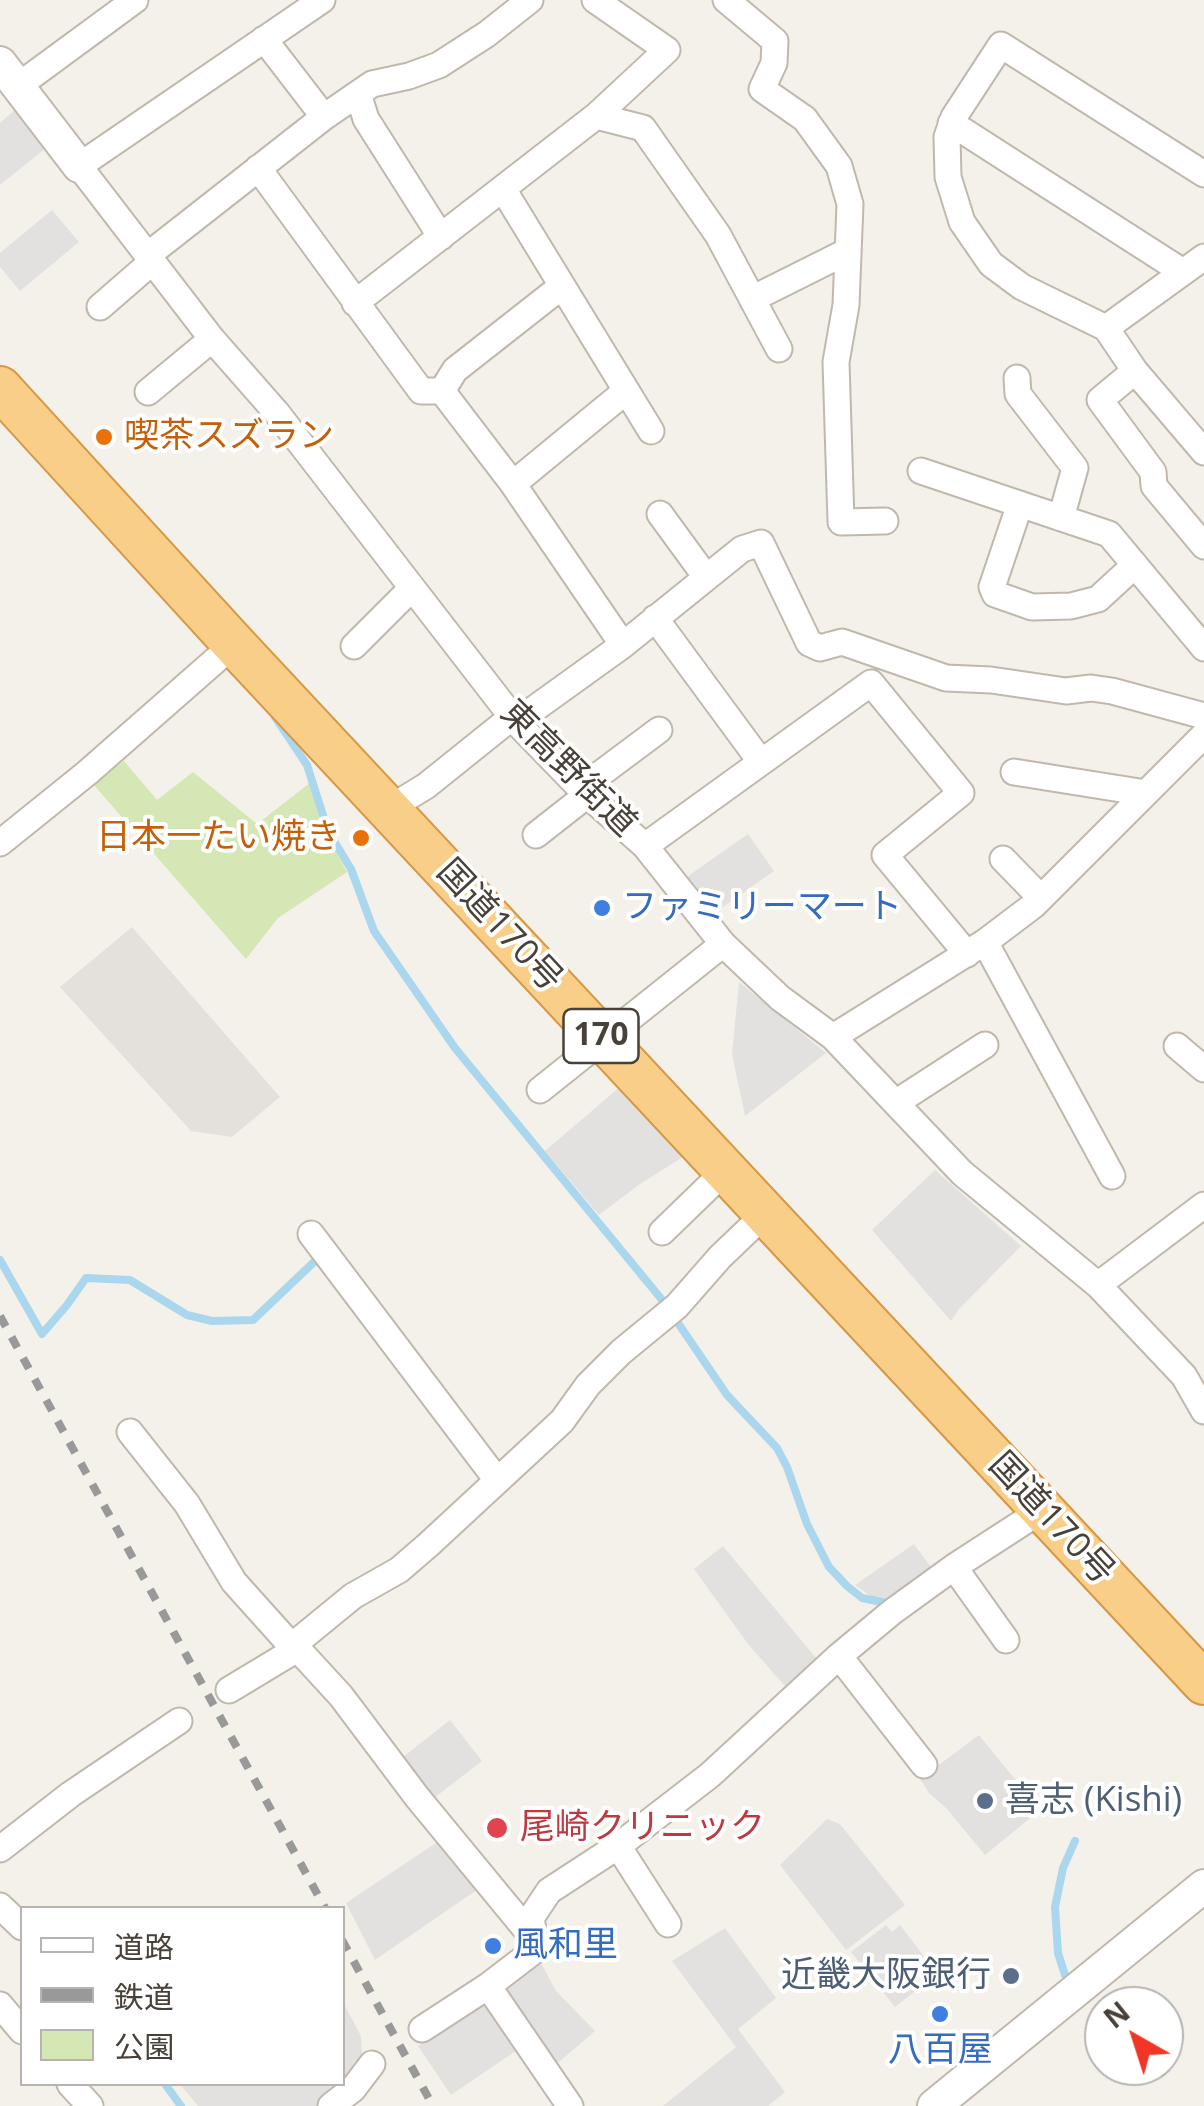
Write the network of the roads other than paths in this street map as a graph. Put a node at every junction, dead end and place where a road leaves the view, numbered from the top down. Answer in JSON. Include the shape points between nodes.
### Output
{"nodes":[{"id":1,"x":136,"y":0,"type":"edge"},
{"id":2,"x":322,"y":0,"type":"edge"},
{"id":3,"x":530,"y":0,"type":"edge"},
{"id":4,"x":595,"y":0,"type":"edge"},
{"id":5,"x":726,"y":0,"type":"edge"},
{"id":6,"x":264,"y":39,"type":"junction"},
{"id":7,"x":9,"y":74,"type":"edge"},
{"id":8,"x":358,"y":94,"type":"junction"},
{"id":9,"x":596,"y":116,"type":"junction"},
{"id":10,"x":324,"y":117,"type":"junction"},
{"id":11,"x":952,"y":123,"type":"junction"},
{"id":12,"x":79,"y":166,"type":"junction"},
{"id":13,"x":258,"y":168,"type":"junction"},
{"id":14,"x":1204,"y":174,"type":"edge"},
{"id":15,"x":503,"y":188,"type":"junction"},
{"id":16,"x":440,"y":236,"type":"junction"},
{"id":17,"x":848,"y":251,"type":"junction"},
{"id":18,"x":150,"y":258,"type":"junction"},
{"id":19,"x":1194,"y":265,"type":"edge"},
{"id":20,"x":562,"y":286,"type":"junction"},
{"id":21,"x":752,"y":298,"type":"junction"},
{"id":22,"x":355,"y":303,"type":"junction"},
{"id":23,"x":100,"y":308,"type":"dead end"},
{"id":24,"x":1106,"y":328,"type":"junction"},
{"id":25,"x":212,"y":339,"type":"junction"},
{"id":26,"x":780,"y":349,"type":"dead end"},
{"id":27,"x":1134,"y":371,"type":"junction"},
{"id":28,"x":1017,"y":378,"type":"dead end"},
{"id":29,"x":0,"y":388,"type":"edge"},
{"id":30,"x":442,"y":391,"type":"junction"},
{"id":31,"x":626,"y":391,"type":"junction"},
{"id":32,"x":148,"y":392,"type":"dead end"},
{"id":33,"x":651,"y":431,"type":"dead end"},
{"id":34,"x":1204,"y":452,"type":"edge"},
{"id":35,"x":921,"y":470,"type":"dead end"},
{"id":36,"x":512,"y":484,"type":"junction"},
{"id":37,"x":1020,"y":504,"type":"junction"},
{"id":38,"x":660,"y":514,"type":"dead end"},
{"id":39,"x":1061,"y":518,"type":"junction"},
{"id":40,"x":884,"y":521,"type":"dead end"},
{"id":41,"x":1200,"y":534,"type":"edge"},
{"id":42,"x":1135,"y":566,"type":"junction"},
{"id":43,"x":706,"y":577,"type":"junction"},
{"id":44,"x":412,"y":588,"type":"junction"},
{"id":45,"x":655,"y":618,"type":"junction"},
{"id":46,"x":234,"y":644,"type":"junction"},
{"id":47,"x":622,"y":645,"type":"junction"},
{"id":48,"x":354,"y":646,"type":"dead end"},
{"id":49,"x":1204,"y":648,"type":"edge"},
{"id":50,"x":1204,"y":716,"type":"edge"},
{"id":51,"x":514,"y":720,"type":"junction"},
{"id":52,"x":659,"y":730,"type":"dead end"},
{"id":53,"x":1204,"y":735,"type":"edge"},
{"id":54,"x":761,"y":762,"type":"junction"},
{"id":55,"x":1014,"y":772,"type":"dead end"},
{"id":56,"x":584,"y":792,"type":"junction"},
{"id":57,"x":1146,"y":793,"type":"junction"},
{"id":58,"x":390,"y":808,"type":"junction"},
{"id":59,"x":536,"y":836,"type":"dead end"},
{"id":60,"x":0,"y":842,"type":"edge"},
{"id":61,"x":645,"y":846,"type":"junction"},
{"id":62,"x":1003,"y":859,"type":"dead end"},
{"id":63,"x":1042,"y":898,"type":"junction"},
{"id":64,"x":723,"y":944,"type":"junction"},
{"id":65,"x":976,"y":948,"type":"junction"},
{"id":66,"x":833,"y":1037,"type":"junction"},
{"id":67,"x":604,"y":1039,"type":"junction"},
{"id":68,"x":985,"y":1045,"type":"dead end"},
{"id":69,"x":1177,"y":1046,"type":"dead end"},
{"id":70,"x":1204,"y":1069,"type":"edge"},
{"id":71,"x":540,"y":1090,"type":"dead end"},
{"id":72,"x":897,"y":1102,"type":"junction"},
{"id":73,"x":726,"y":1170,"type":"junction"},
{"id":74,"x":1112,"y":1176,"type":"dead end"},
{"id":75,"x":1204,"y":1206,"type":"edge"},
{"id":76,"x":766,"y":1214,"type":"junction"},
{"id":77,"x":662,"y":1232,"type":"dead end"},
{"id":78,"x":311,"y":1234,"type":"dead end"},
{"id":79,"x":1098,"y":1285,"type":"junction"},
{"id":80,"x":1204,"y":1410,"type":"edge"},
{"id":81,"x":130,"y":1432,"type":"dead end"},
{"id":82,"x":496,"y":1480,"type":"junction"},
{"id":83,"x":1042,"y":1510,"type":"junction"},
{"id":84,"x":954,"y":1567,"type":"junction"},
{"id":85,"x":1006,"y":1640,"type":"dead end"},
{"id":86,"x":296,"y":1646,"type":"junction"},
{"id":87,"x":840,"y":1656,"type":"junction"},
{"id":88,"x":1204,"y":1683,"type":"edge"},
{"id":89,"x":229,"y":1690,"type":"dead end"},
{"id":90,"x":179,"y":1721,"type":"dead end"},
{"id":91,"x":924,"y":1765,"type":"dead end"},
{"id":92,"x":618,"y":1846,"type":"junction"},
{"id":93,"x":0,"y":1849,"type":"edge"},
{"id":94,"x":1204,"y":1886,"type":"edge"},
{"id":95,"x":0,"y":1906,"type":"edge"},
{"id":96,"x":668,"y":1924,"type":"dead end"},
{"id":97,"x":20,"y":1925,"type":"edge"},
{"id":98,"x":535,"y":1940,"type":"junction"},
{"id":99,"x":488,"y":1986,"type":"junction"},
{"id":100,"x":0,"y":2006,"type":"edge"},
{"id":101,"x":20,"y":2028,"type":"edge"},
{"id":102,"x":422,"y":2029,"type":"dead end"},
{"id":103,"x":372,"y":2064,"type":"dead end"},
{"id":104,"x":72,"y":2086,"type":"edge"},
{"id":105,"x":339,"y":2104,"type":"edge"},
{"id":106,"x":90,"y":2106,"type":"edge"},
{"id":107,"x":570,"y":2106,"type":"edge"},
{"id":108,"x":934,"y":2106,"type":"edge"}],
"edges":[{"from":1,"to":7,"type":"street"},
{"from":2,"to":6,"type":"street"},
{"from":3,"to":8,"type":"street","via":[[440,65]]},
{"from":4,"to":9,"type":"street","via":[[667,50]]},
{"from":5,"to":17,"type":"street","via":[[775,41],[774,64],[762,89],[805,119],[839,166],[850,204]]},
{"from":6,"to":10,"type":"street"},
{"from":6,"to":12,"type":"street"},
{"from":7,"to":12,"type":"street","name":"東高野街道"},
{"from":8,"to":10,"type":"street"},
{"from":8,"to":16,"type":"street","via":[[366,119]]},
{"from":9,"to":15,"type":"street"},
{"from":9,"to":21,"type":"street","via":[[642,128],[718,234]]},
{"from":10,"to":13,"type":"street"},
{"from":11,"to":14,"type":"street","via":[[1001,44]]},
{"from":11,"to":19,"type":"street"},
{"from":11,"to":24,"type":"street","via":[[948,177],[962,222],[991,264],[1022,287]]},
{"from":12,"to":18,"type":"street","name":"東高野街道"},
{"from":13,"to":18,"type":"street"},
{"from":13,"to":22,"type":"street"},
{"from":15,"to":16,"type":"street"},
{"from":15,"to":20,"type":"street"},
{"from":16,"to":22,"type":"street"},
{"from":17,"to":21,"type":"street"},
{"from":17,"to":40,"type":"street","via":[[836,362],[841,522]]},
{"from":18,"to":23,"type":"street"},
{"from":18,"to":25,"type":"street","name":"東高野街道"},
{"from":19,"to":24,"type":"street"},
{"from":20,"to":30,"type":"street","via":[[455,370]]},
{"from":20,"to":31,"type":"street"},
{"from":21,"to":26,"type":"street"},
{"from":22,"to":30,"type":"street","via":[[421,391]]},
{"from":24,"to":27,"type":"street"},
{"from":25,"to":32,"type":"street"},
{"from":25,"to":44,"type":"street","name":"東高野街道"},
{"from":27,"to":34,"type":"street"},
{"from":27,"to":41,"type":"street","via":[[1100,400],[1153,472],[1154,486]]},
{"from":28,"to":39,"type":"street","via":[[1018,394],[1075,468]]},
{"from":29,"to":46,"type":"highway","name":"国道170号","number":"170"},
{"from":30,"to":36,"type":"street"},
{"from":31,"to":33,"type":"street"},
{"from":31,"to":36,"type":"street"},
{"from":35,"to":37,"type":"street"},
{"from":36,"to":47,"type":"street"},
{"from":37,"to":39,"type":"street"},
{"from":37,"to":42,"type":"street","via":[[995,594],[1032,607],[1071,606],[1098,598]]},
{"from":38,"to":43,"type":"street"},
{"from":39,"to":42,"type":"street","via":[[1109,534]]},
{"from":42,"to":49,"type":"street"},
{"from":43,"to":45,"type":"street"},
{"from":43,"to":50,"type":"street","via":[[761,543],[809,643],[820,648],[842,642],[946,678],[1112,691]]},
{"from":44,"to":48,"type":"street"},
{"from":44,"to":51,"type":"street","name":"東高野街道"},
{"from":45,"to":47,"type":"street"},
{"from":45,"to":54,"type":"street"},
{"from":46,"to":58,"type":"highway","name":"国道170号","number":"170"},
{"from":46,"to":60,"type":"street"},
{"from":47,"to":51,"type":"street"},
{"from":51,"to":56,"type":"street","name":"東高野街道"},
{"from":51,"to":58,"type":"street"},
{"from":52,"to":56,"type":"street"},
{"from":53,"to":57,"type":"street"},
{"from":54,"to":61,"type":"street"},
{"from":54,"to":65,"type":"street","via":[[870,683],[961,793],[885,855]]},
{"from":55,"to":57,"type":"street"},
{"from":56,"to":59,"type":"street"},
{"from":56,"to":61,"type":"street","name":"東高野街道"},
{"from":57,"to":63,"type":"street"},
{"from":58,"to":67,"type":"highway","name":"国道170号","number":"170"},
{"from":61,"to":64,"type":"street","name":"東高野街道"},
{"from":62,"to":63,"type":"street"},
{"from":63,"to":65,"type":"street"},
{"from":64,"to":66,"type":"street","name":"東高野街道"},
{"from":64,"to":67,"type":"street"},
{"from":65,"to":66,"type":"street"},
{"from":65,"to":74,"type":"street"},
{"from":66,"to":72,"type":"street","name":"東高野街道"},
{"from":67,"to":71,"type":"street"},
{"from":67,"to":73,"type":"highway","name":"国道170号","number":"170"},
{"from":68,"to":72,"type":"street"},
{"from":69,"to":70,"type":"street"},
{"from":72,"to":79,"type":"street","name":"東高野街道","via":[[962,1173]]},
{"from":73,"to":76,"type":"highway","name":"国道170号","number":"170"},
{"from":73,"to":77,"type":"street"},
{"from":75,"to":79,"type":"street"},
{"from":76,"to":82,"type":"street"},
{"from":76,"to":83,"type":"highway","name":"国道170号","number":"170"},
{"from":78,"to":82,"type":"street"},
{"from":79,"to":80,"type":"street","name":"東高野街道","via":[[1184,1376]]},
{"from":81,"to":86,"type":"street","via":[[187,1504],[234,1582]]},
{"from":82,"to":86,"type":"street","via":[[399,1570],[354,1596]]},
{"from":83,"to":84,"type":"street"},
{"from":83,"to":88,"type":"highway","name":"国道170号","number":"170"},
{"from":84,"to":85,"type":"street"},
{"from":84,"to":87,"type":"street"},
{"from":86,"to":89,"type":"street"},
{"from":86,"to":98,"type":"street"},
{"from":87,"to":91,"type":"street"},
{"from":87,"to":92,"type":"street","via":[[710,1776]]},
{"from":90,"to":93,"type":"street"},
{"from":92,"to":96,"type":"street"},
{"from":92,"to":98,"type":"street","via":[[549,1891],[531,1918]]},
{"from":94,"to":108,"type":"street"},
{"from":95,"to":97,"type":"street"},
{"from":98,"to":99,"type":"street","via":[[539,1947]]},
{"from":99,"to":102,"type":"street"},
{"from":99,"to":107,"type":"street"},
{"from":100,"to":101,"type":"street"},
{"from":103,"to":105,"type":"street"},
{"from":104,"to":106,"type":"street"}]}
